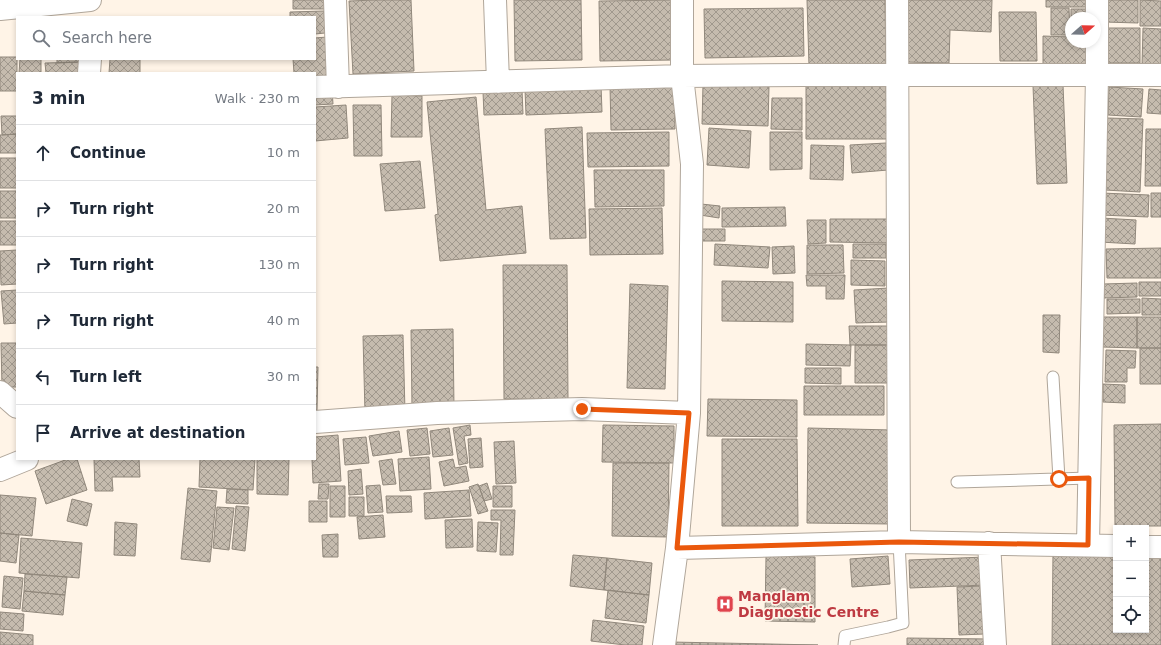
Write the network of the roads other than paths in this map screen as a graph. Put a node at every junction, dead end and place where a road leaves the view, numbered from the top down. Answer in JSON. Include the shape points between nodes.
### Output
{"nodes":[{"id":1,"x":90,"y":0,"type":"edge"},
{"id":2,"x":94,"y":0,"type":"edge"},
{"id":3,"x":335,"y":0,"type":"edge"},
{"id":4,"x":495,"y":0,"type":"edge"},
{"id":5,"x":682,"y":0,"type":"edge"},
{"id":6,"x":897,"y":0,"type":"edge"},
{"id":7,"x":1097,"y":0,"type":"edge"},
{"id":8,"x":0,"y":9,"type":"edge"},
{"id":9,"x":93,"y":16,"type":"edge"},
{"id":10,"x":90,"y":60,"type":"edge"},
{"id":11,"x":89,"y":72,"type":"edge"},
{"id":12,"x":1097,"y":75,"type":"junction"},
{"id":13,"x":1161,"y":75,"type":"edge"},
{"id":14,"x":682,"y":76,"type":"junction"},
{"id":15,"x":897,"y":76,"type":"junction"},
{"id":16,"x":498,"y":82,"type":"junction"},
{"id":17,"x":338,"y":86,"type":"junction"},
{"id":18,"x":316,"y":87,"type":"edge"},
{"id":19,"x":1053,"y":377,"type":"dead end"},
{"id":20,"x":0,"y":392,"type":"edge"},
{"id":21,"x":16,"y":406,"type":"edge"},
{"id":22,"x":689,"y":413,"type":"junction"},
{"id":23,"x":316,"y":422,"type":"edge"},
{"id":24,"x":25,"y":460,"type":"edge"},
{"id":25,"x":0,"y":470,"type":"edge"},
{"id":26,"x":1089,"y":478,"type":"junction"},
{"id":27,"x":1059,"y":479,"type":"junction"},
{"id":28,"x":957,"y":482,"type":"dead end"},
{"id":29,"x":899,"y":542,"type":"junction"},
{"id":30,"x":989,"y":543,"type":"junction"},
{"id":31,"x":1088,"y":545,"type":"junction"},
{"id":32,"x":1113,"y":546,"type":"edge"},
{"id":33,"x":1149,"y":547,"type":"edge"},
{"id":34,"x":1161,"y":547,"type":"edge"},
{"id":35,"x":677,"y":548,"type":"junction"},
{"id":36,"x":664,"y":645,"type":"edge"},
{"id":37,"x":844,"y":645,"type":"edge"},
{"id":38,"x":995,"y":645,"type":"edge"}],
"edges":[{"from":1,"to":8,"type":"street"},
{"from":2,"to":9,"type":"street"},
{"from":3,"to":17,"type":"street"},
{"from":4,"to":16,"type":"street"},
{"from":5,"to":14,"type":"street"},
{"from":6,"to":15,"type":"street"},
{"from":7,"to":12,"type":"street"},
{"from":10,"to":11,"type":"street"},
{"from":12,"to":13,"type":"street"},
{"from":12,"to":15,"type":"street"},
{"from":12,"to":26,"type":"street"},
{"from":14,"to":15,"type":"street"},
{"from":14,"to":16,"type":"street"},
{"from":14,"to":22,"type":"street","via":[[692,164]]},
{"from":15,"to":29,"type":"street"},
{"from":16,"to":17,"type":"street"},
{"from":17,"to":18,"type":"street"},
{"from":19,"to":27,"type":"lane"},
{"from":20,"to":21,"type":"street"},
{"from":22,"to":23,"type":"street","via":[[582,409],[437,413]]},
{"from":22,"to":35,"type":"street"},
{"from":24,"to":25,"type":"street"},
{"from":26,"to":27,"type":"lane"},
{"from":26,"to":31,"type":"street"},
{"from":27,"to":28,"type":"lane"},
{"from":29,"to":30,"type":"street"},
{"from":29,"to":35,"type":"street"},
{"from":29,"to":37,"type":"lane","via":[[903,622],[845,636]]},
{"from":30,"to":31,"type":"street"},
{"from":30,"to":38,"type":"street"},
{"from":31,"to":32,"type":"street"},
{"from":33,"to":34,"type":"street"},
{"from":35,"to":36,"type":"street"}]}
